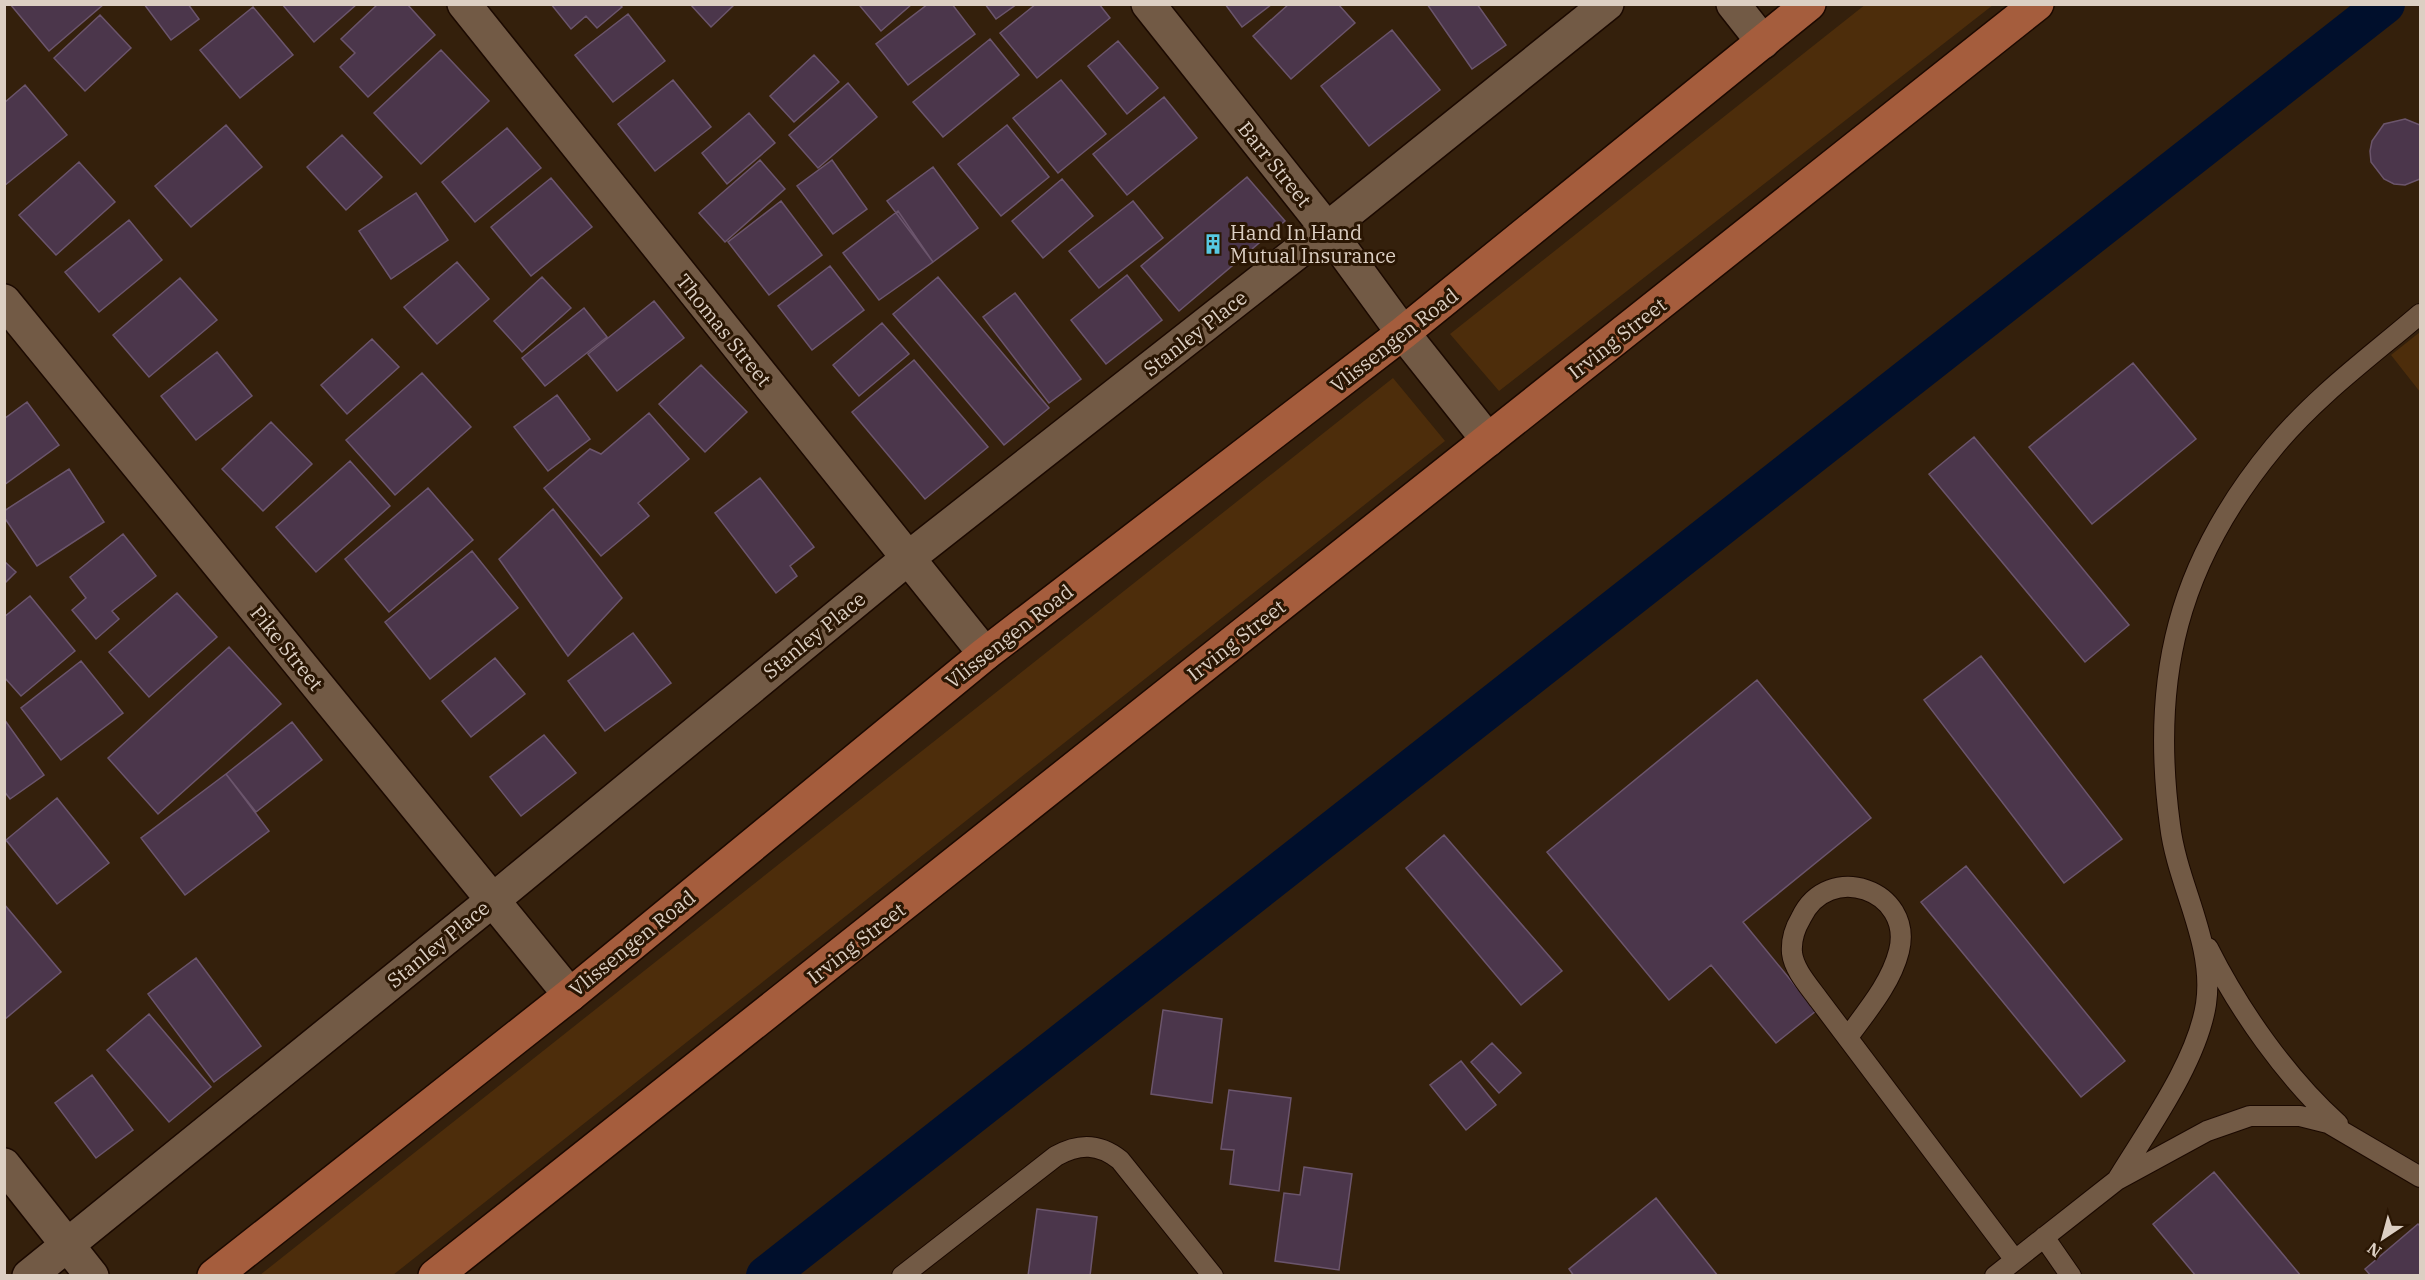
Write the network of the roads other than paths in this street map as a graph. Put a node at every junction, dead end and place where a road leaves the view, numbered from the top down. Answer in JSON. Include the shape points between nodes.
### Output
{"nodes":[{"id":1,"x":464,"y":4,"type":"edge"},
{"id":2,"x":1148,"y":4,"type":"edge"},
{"id":3,"x":1607,"y":4,"type":"edge"},
{"id":4,"x":1733,"y":4,"type":"edge"},
{"id":5,"x":1809,"y":4,"type":"edge"},
{"id":6,"x":2037,"y":4,"type":"edge"},
{"id":7,"x":1763,"y":42,"type":"junction"},
{"id":8,"x":1327,"y":229,"type":"junction"},
{"id":9,"x":4,"y":301,"type":"edge"},
{"id":10,"x":2421,"y":314,"type":"edge"},
{"id":11,"x":1403,"y":333,"type":"junction"},
{"id":12,"x":1488,"y":440,"type":"junction"},
{"id":13,"x":907,"y":559,"type":"junction"},
{"id":14,"x":985,"y":654,"type":"junction"},
{"id":15,"x":493,"y":900,"type":"junction"},
{"id":16,"x":2195,"y":922,"type":"junction"},
{"id":17,"x":570,"y":995,"type":"junction"},
{"id":18,"x":1848,"y":1037,"type":"junction"},
{"id":19,"x":2367,"y":1145,"type":"junction"},
{"id":20,"x":4,"y":1165,"type":"edge"},
{"id":21,"x":2421,"y":1178,"type":"edge"},
{"id":22,"x":2118,"y":1180,"type":"junction"},
{"id":23,"x":2044,"y":1237,"type":"junction"},
{"id":24,"x":67,"y":1244,"type":"junction"},
{"id":25,"x":2015,"y":1260,"type":"junction"},
{"id":26,"x":29,"y":1275,"type":"edge"},
{"id":27,"x":92,"y":1275,"type":"edge"},
{"id":28,"x":214,"y":1275,"type":"edge"},
{"id":29,"x":435,"y":1275,"type":"edge"},
{"id":30,"x":902,"y":1275,"type":"edge"},
{"id":31,"x":1214,"y":1275,"type":"edge"},
{"id":32,"x":1995,"y":1275,"type":"edge"},
{"id":33,"x":2071,"y":1275,"type":"edge"}],
"edges":[{"from":1,"to":13,"type":"street","name":"Thomas Street"},
{"from":2,"to":8,"type":"street","name":"Barr Street"},
{"from":3,"to":8,"type":"street","name":"Stanley Place"},
{"from":4,"to":7,"type":"street"},
{"from":5,"to":7,"type":"main road","name":"Vlissengen Road"},
{"from":6,"to":12,"type":"main road","name":"Irving Street"},
{"from":7,"to":11,"type":"main road","name":"Vlissengen Road"},
{"from":8,"to":11,"type":"street","name":"Barr Street"},
{"from":8,"to":13,"type":"street","name":"Stanley Place"},
{"from":9,"to":15,"type":"street","name":"Pike Street"},
{"from":10,"to":16,"type":"lane","via":[[2318,402],[2275,446],[2224,515],[2199,564],[2170,656],[2164,703],[2163,775],[2171,837]]},
{"from":11,"to":12,"type":"street","name":"Barr Street"},
{"from":11,"to":14,"type":"main road","name":"Vlissengen Road"},
{"from":12,"to":29,"type":"main road","name":"Irving Street"},
{"from":13,"to":14,"type":"street","name":"Thomas Street"},
{"from":13,"to":15,"type":"street","name":"Stanley Place"},
{"from":14,"to":17,"type":"main road","name":"Vlissengen Road"},
{"from":15,"to":17,"type":"street","name":"Pike Street"},
{"from":15,"to":24,"type":"street","name":"Stanley Place"},
{"from":16,"to":19,"type":"lane","via":[[2216,964],[2269,1044],[2321,1108]]},
{"from":16,"to":22,"type":"lane","via":[[2206,965],[2206,1002],[2199,1033],[2174,1086]]},
{"from":17,"to":28,"type":"main road","name":"Vlissengen Road"},
{"from":18,"to":18,"type":"lane","via":[[1799,973],[1792,954],[1798,922],[1815,897],[1827,890],[1852,886],[1883,899],[1897,919],[1901,939],[1888,979]]},
{"from":18,"to":25,"type":"lane"},
{"from":19,"to":21,"type":"lane"},
{"from":19,"to":22,"type":"lane","via":[[2328,1123],[2300,1116],[2250,1116],[2207,1131]]},
{"from":20,"to":24,"type":"street"},
{"from":22,"to":23,"type":"lane"},
{"from":23,"to":25,"type":"lane"},
{"from":23,"to":33,"type":"lane"},
{"from":24,"to":26,"type":"street","name":"Stanley Place"},
{"from":24,"to":27,"type":"street"},
{"from":25,"to":32,"type":"lane"},
{"from":30,"to":31,"type":"lane","via":[[1056,1156],[1068,1149],[1094,1146],[1120,1160]]}]}
